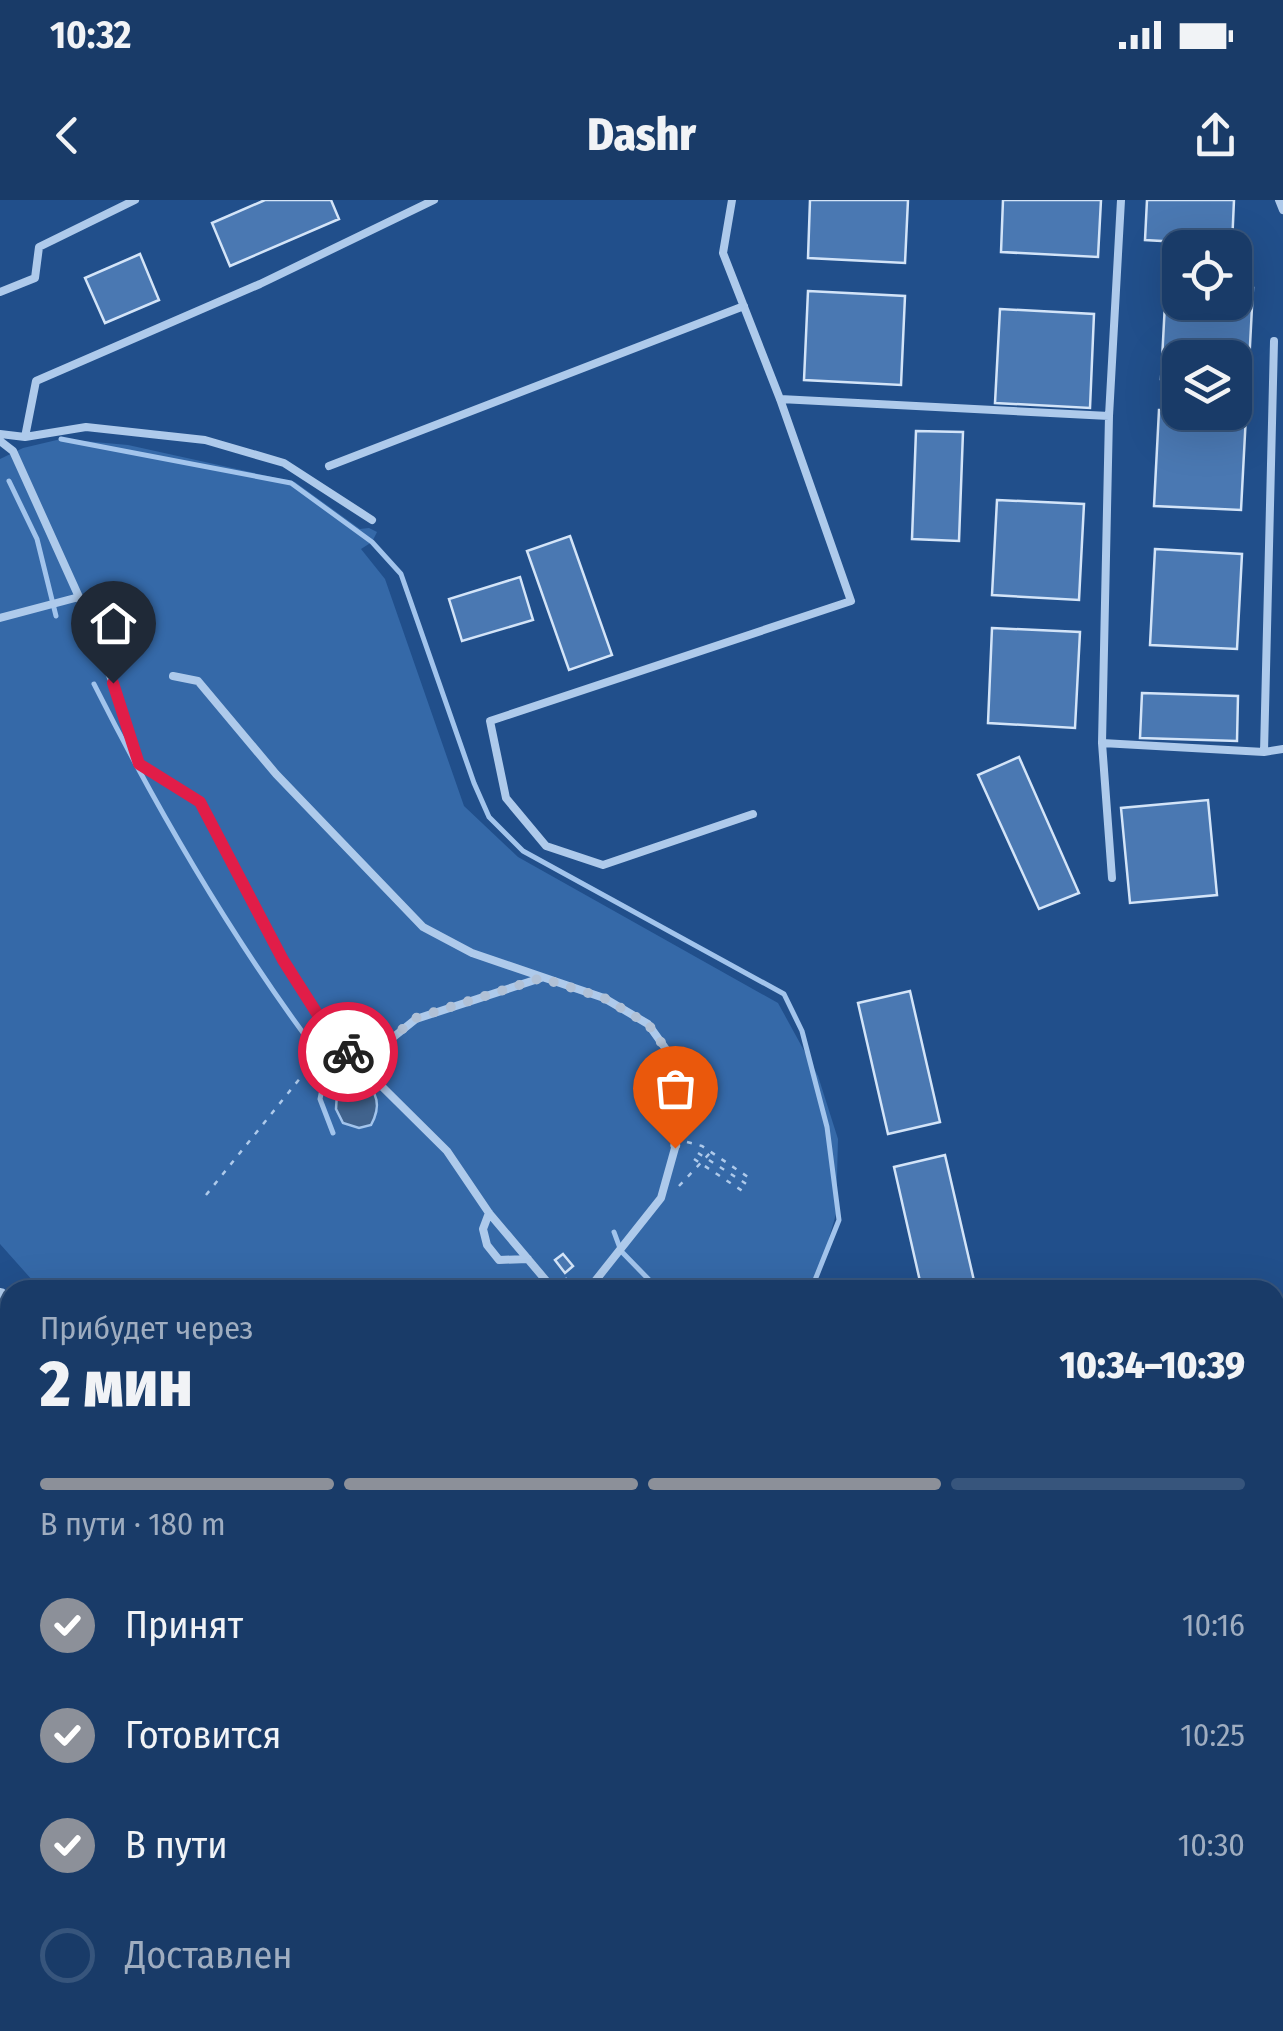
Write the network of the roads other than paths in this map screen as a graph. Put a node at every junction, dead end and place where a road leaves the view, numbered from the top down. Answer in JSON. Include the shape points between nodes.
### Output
{"nodes":[{"id":1,"x":135,"y":200,"type":"edge"},
{"id":2,"x":434,"y":200,"type":"edge"},
{"id":3,"x":732,"y":200,"type":"edge"},
{"id":4,"x":1121,"y":200,"type":"edge"},
{"id":5,"x":1279,"y":200,"type":"edge"},
{"id":6,"x":1283,"y":210,"type":"edge"},
{"id":7,"x":0,"y":292,"type":"edge"},
{"id":8,"x":744,"y":306,"type":"junction"},
{"id":9,"x":1274,"y":341,"type":"dead end"},
{"id":10,"x":780,"y":399,"type":"junction"},
{"id":11,"x":1109,"y":416,"type":"junction"},
{"id":12,"x":0,"y":437,"type":"edge"},
{"id":13,"x":25,"y":438,"type":"junction"},
{"id":14,"x":329,"y":466,"type":"dead end"},
{"id":15,"x":372,"y":520,"type":"dead end"},
{"id":16,"x":79,"y":596,"type":"junction"},
{"id":17,"x":0,"y":618,"type":"edge"},
{"id":18,"x":173,"y":676,"type":"dead end"},
{"id":19,"x":1102,"y":743,"type":"junction"},
{"id":20,"x":1283,"y":748,"type":"edge"},
{"id":21,"x":1264,"y":752,"type":"junction"},
{"id":22,"x":753,"y":814,"type":"dead end"},
{"id":23,"x":1112,"y":878,"type":"dead end"},
{"id":24,"x":541,"y":978,"type":"junction"},
{"id":25,"x":360,"y":1064,"type":"junction"},
{"id":26,"x":488,"y":1212,"type":"junction"},
{"id":27,"x":528,"y":1260,"type":"junction"},
{"id":28,"x":545,"y":1280,"type":"edge"},
{"id":29,"x":596,"y":1280,"type":"edge"}],
"edges":[{"from":1,"to":7,"type":"lane","via":[[38,247],[34,278]]},
{"from":2,"to":13,"type":"lane","via":[[36,381]]},
{"from":3,"to":8,"type":"lane","via":[[723,254]]},
{"from":4,"to":11,"type":"lane"},
{"from":5,"to":6,"type":"lane"},
{"from":8,"to":10,"type":"lane"},
{"from":8,"to":14,"type":"lane"},
{"from":9,"to":21,"type":"lane"},
{"from":10,"to":11,"type":"lane"},
{"from":10,"to":22,"type":"lane","via":[[851,602],[490,722],[506,798],[546,846],[604,865]]},
{"from":11,"to":19,"type":"lane"},
{"from":12,"to":13,"type":"lane"},
{"from":12,"to":16,"type":"lane"},
{"from":13,"to":15,"type":"lane","via":[[86,427],[204,440],[284,463]]},
{"from":16,"to":17,"type":"lane"},
{"from":16,"to":25,"type":"lane","via":[[139,764],[200,802],[283,960],[332,1037]]},
{"from":18,"to":24,"type":"lane","via":[[198,680],[276,774],[424,926],[472,954]]},
{"from":19,"to":21,"type":"lane"},
{"from":19,"to":23,"type":"lane"},
{"from":20,"to":21,"type":"lane"},
{"from":24,"to":25,"type":"lane","via":[[416,1018]]},
{"from":24,"to":29,"type":"lane","via":[[604,998],[648,1024],[673,1059],[680,1098],[661,1198]]},
{"from":25,"to":26,"type":"lane","via":[[446,1152]]},
{"from":26,"to":27,"type":"lane"},
{"from":26,"to":27,"type":"lane","via":[[483,1229],[493,1255]]},
{"from":27,"to":28,"type":"lane"}]}
